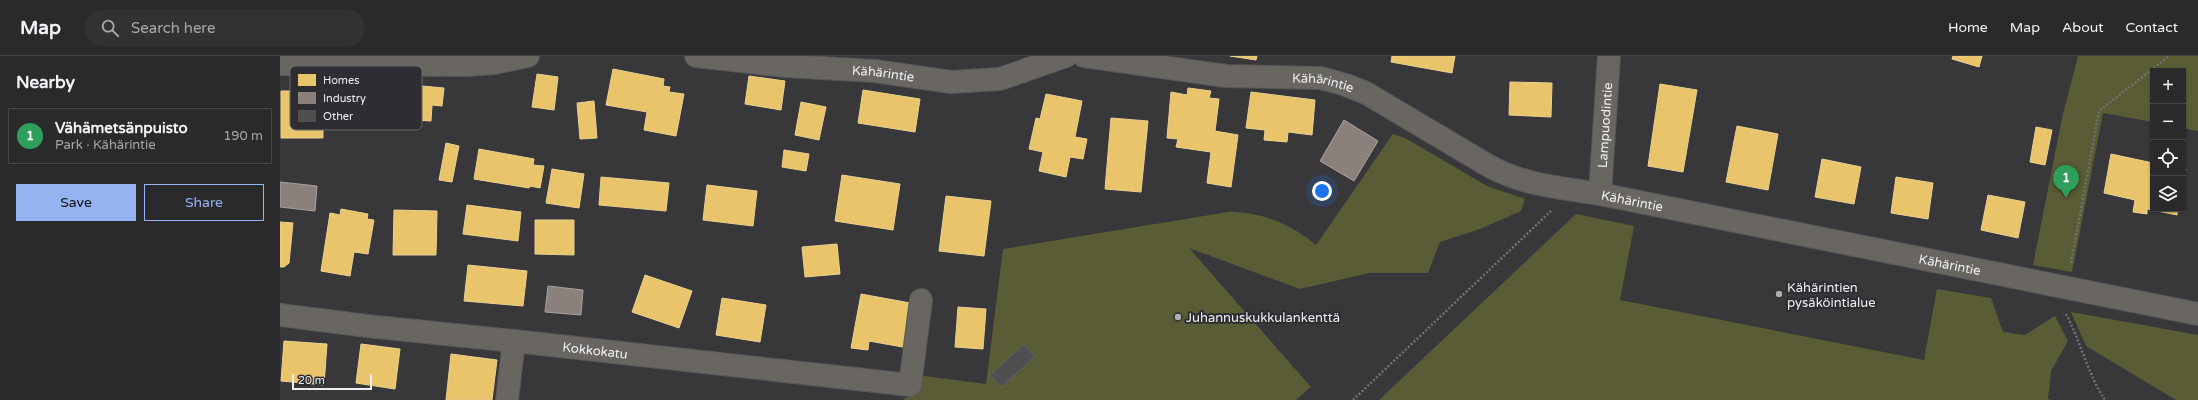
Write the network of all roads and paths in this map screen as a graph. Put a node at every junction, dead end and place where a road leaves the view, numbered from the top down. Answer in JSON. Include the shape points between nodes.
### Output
{"nodes":[{"id":1,"x":528,"y":56,"type":"edge"},
{"id":2,"x":696,"y":56,"type":"edge"},
{"id":3,"x":1066,"y":56,"type":"edge"},
{"id":4,"x":1084,"y":56,"type":"edge"},
{"id":5,"x":1609,"y":56,"type":"edge"},
{"id":6,"x":2169,"y":56,"type":"edge"},
{"id":7,"x":280,"y":64,"type":"edge"},
{"id":8,"x":1566,"y":188,"type":"junction"},
{"id":9,"x":1600,"y":194,"type":"junction"},
{"id":10,"x":2070,"y":267,"type":"dead end"},
{"id":11,"x":2049,"y":283,"type":"junction"},
{"id":12,"x":921,"y":300,"type":"dead end"},
{"id":13,"x":2198,"y":314,"type":"edge"},
{"id":14,"x":280,"y":315,"type":"edge"},
{"id":15,"x":514,"y":340,"type":"junction"},
{"id":16,"x":507,"y":400,"type":"edge"},
{"id":17,"x":1353,"y":400,"type":"edge"},
{"id":18,"x":2105,"y":400,"type":"edge"}],
"edges":[{"from":1,"to":7,"type":"street","via":[[494,64],[468,66]]},
{"from":2,"to":3,"type":"street","name":"Kähärintie","via":[[786,66],[875,71],[951,82],[1000,79]]},
{"from":4,"to":8,"type":"street","name":"Kähärintie","via":[[1226,76],[1321,78],[1366,93],[1505,175],[1522,181]]},
{"from":5,"to":9,"type":"street","name":"Lampuodintie"},
{"from":6,"to":10,"type":"path","via":[[2099,111]]},
{"from":8,"to":9,"type":"street","name":"Kähärintie"},
{"from":8,"to":17,"type":"path","via":[[1558,204]]},
{"from":9,"to":11,"type":"street","name":"Kähärintie"},
{"from":11,"to":13,"type":"street","name":"Kähärintie"},
{"from":11,"to":18,"type":"path","via":[[2077,335],[2099,392]]},
{"from":12,"to":15,"type":"street","name":"Kokkokatu","via":[[910,385]]},
{"from":14,"to":15,"type":"street","name":"Kokkokatu"},
{"from":15,"to":16,"type":"street"}]}
